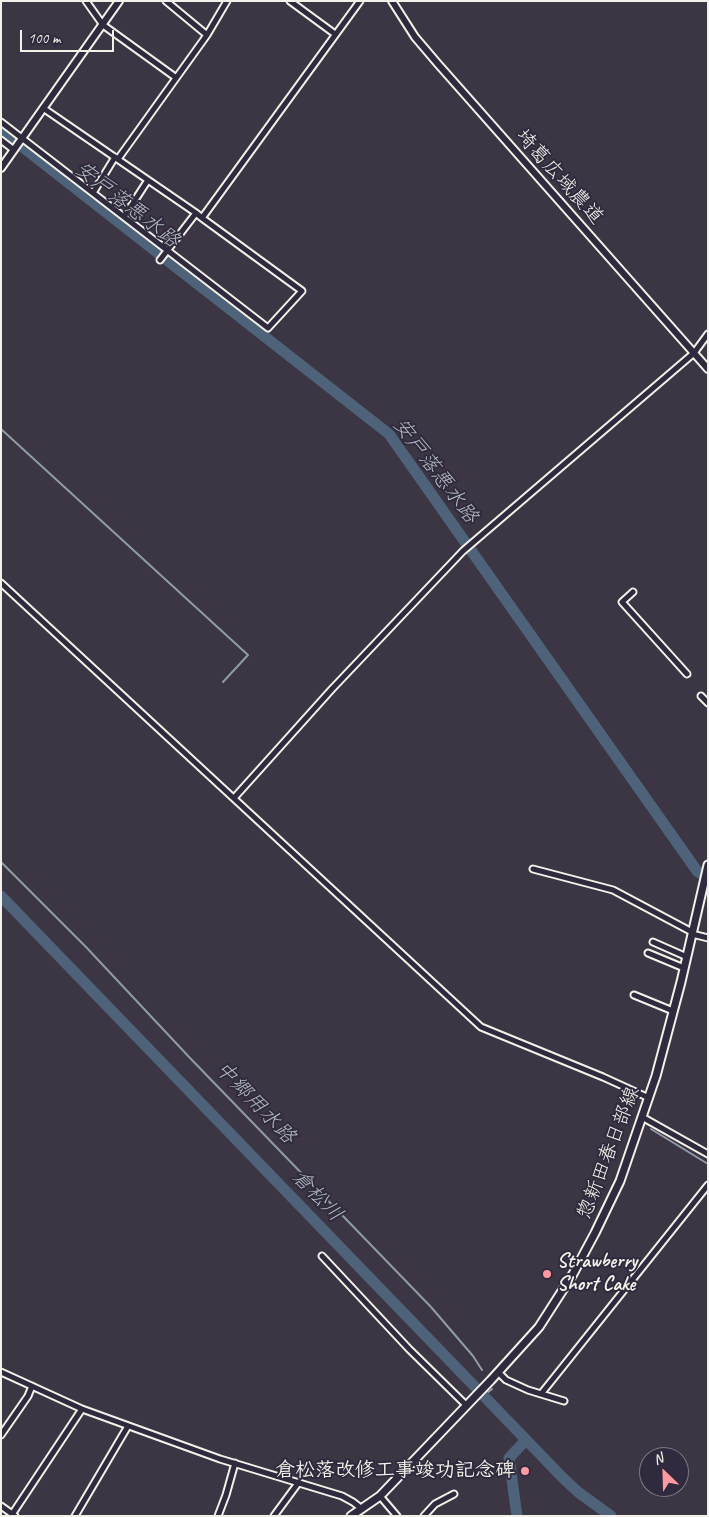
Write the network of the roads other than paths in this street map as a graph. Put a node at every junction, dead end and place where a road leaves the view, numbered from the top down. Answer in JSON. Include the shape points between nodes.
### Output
{"nodes":[{"id":1,"x":86,"y":1,"type":"edge"},
{"id":2,"x":119,"y":1,"type":"edge"},
{"id":3,"x":166,"y":1,"type":"edge"},
{"id":4,"x":227,"y":1,"type":"edge"},
{"id":5,"x":290,"y":1,"type":"edge"},
{"id":6,"x":360,"y":1,"type":"edge"},
{"id":7,"x":392,"y":1,"type":"edge"},
{"id":8,"x":103,"y":25,"type":"junction"},
{"id":9,"x":207,"y":34,"type":"junction"},
{"id":10,"x":335,"y":34,"type":"junction"},
{"id":11,"x":175,"y":77,"type":"junction"},
{"id":12,"x":43,"y":108,"type":"junction"},
{"id":13,"x":1,"y":122,"type":"edge"},
{"id":14,"x":22,"y":139,"type":"junction"},
{"id":15,"x":1,"y":140,"type":"edge"},
{"id":16,"x":15,"y":149,"type":"junction"},
{"id":17,"x":117,"y":158,"type":"junction"},
{"id":18,"x":1,"y":168,"type":"edge"},
{"id":19,"x":148,"y":180,"type":"junction"},
{"id":20,"x":93,"y":193,"type":"junction"},
{"id":21,"x":196,"y":213,"type":"junction"},
{"id":22,"x":124,"y":217,"type":"junction"},
{"id":23,"x":202,"y":218,"type":"junction"},
{"id":24,"x":167,"y":251,"type":"junction"},
{"id":25,"x":160,"y":260,"type":"dead end"},
{"id":26,"x":708,"y":334,"type":"edge"},
{"id":27,"x":694,"y":353,"type":"junction"},
{"id":28,"x":708,"y":369,"type":"edge"},
{"id":29,"x":1,"y":583,"type":"edge"},
{"id":30,"x":633,"y":592,"type":"dead end"},
{"id":31,"x":687,"y":674,"type":"dead end"},
{"id":32,"x":701,"y":696,"type":"dead end"},
{"id":33,"x":708,"y":703,"type":"edge"},
{"id":34,"x":234,"y":798,"type":"junction"},
{"id":35,"x":708,"y":865,"type":"edge"},
{"id":36,"x":533,"y":868,"type":"dead end"},
{"id":37,"x":692,"y":933,"type":"junction"},
{"id":38,"x":708,"y":938,"type":"edge"},
{"id":39,"x":653,"y":942,"type":"dead end"},
{"id":40,"x":648,"y":953,"type":"dead end"},
{"id":41,"x":687,"y":957,"type":"junction"},
{"id":42,"x":684,"y":968,"type":"junction"},
{"id":43,"x":634,"y":995,"type":"dead end"},
{"id":44,"x":673,"y":1011,"type":"junction"},
{"id":45,"x":648,"y":1098,"type":"junction"},
{"id":46,"x":642,"y":1117,"type":"junction"},
{"id":47,"x":708,"y":1154,"type":"edge"},
{"id":48,"x":708,"y":1185,"type":"edge"},
{"id":49,"x":322,"y":1256,"type":"dead end"},
{"id":50,"x":1,"y":1372,"type":"edge"},
{"id":51,"x":498,"y":1372,"type":"junction"},
{"id":52,"x":32,"y":1386,"type":"junction"},
{"id":53,"x":541,"y":1394,"type":"junction"},
{"id":54,"x":564,"y":1400,"type":"dead end"},
{"id":55,"x":466,"y":1405,"type":"junction"},
{"id":56,"x":82,"y":1409,"type":"junction"},
{"id":57,"x":128,"y":1426,"type":"junction"},
{"id":58,"x":1,"y":1436,"type":"edge"},
{"id":59,"x":235,"y":1463,"type":"junction"},
{"id":60,"x":299,"y":1482,"type":"junction"},
{"id":61,"x":454,"y":1494,"type":"dead end"},
{"id":62,"x":380,"y":1496,"type":"junction"},
{"id":63,"x":1,"y":1506,"type":"edge"},
{"id":64,"x":362,"y":1509,"type":"junction"},
{"id":65,"x":13,"y":1515,"type":"edge"},
{"id":66,"x":75,"y":1516,"type":"edge"},
{"id":67,"x":218,"y":1516,"type":"edge"},
{"id":68,"x":274,"y":1516,"type":"edge"},
{"id":69,"x":351,"y":1516,"type":"edge"},
{"id":70,"x":397,"y":1516,"type":"edge"},
{"id":71,"x":424,"y":1516,"type":"edge"}],
"edges":[{"from":1,"to":8,"type":"street"},
{"from":2,"to":8,"type":"street"},
{"from":3,"to":9,"type":"street"},
{"from":4,"to":9,"type":"street"},
{"from":5,"to":10,"type":"street"},
{"from":6,"to":10,"type":"street"},
{"from":7,"to":27,"type":"street","name":"埼葛広域農道","via":[[415,37],[438,64]]},
{"from":8,"to":11,"type":"street"},
{"from":8,"to":12,"type":"street"},
{"from":9,"to":11,"type":"street"},
{"from":10,"to":23,"type":"street"},
{"from":11,"to":17,"type":"street"},
{"from":12,"to":14,"type":"street"},
{"from":12,"to":17,"type":"street"},
{"from":13,"to":14,"type":"street"},
{"from":14,"to":16,"type":"street"},
{"from":14,"to":20,"type":"street"},
{"from":15,"to":16,"type":"street"},
{"from":16,"to":18,"type":"street"},
{"from":17,"to":19,"type":"street"},
{"from":17,"to":20,"type":"street"},
{"from":19,"to":21,"type":"street"},
{"from":19,"to":22,"type":"street"},
{"from":20,"to":22,"type":"street"},
{"from":21,"to":23,"type":"street"},
{"from":21,"to":24,"type":"street"},
{"from":22,"to":24,"type":"street"},
{"from":23,"to":24,"type":"street","via":[[302,291],[268,328]]},
{"from":24,"to":25,"type":"street"},
{"from":26,"to":27,"type":"street"},
{"from":27,"to":28,"type":"street","name":"埼葛広域農道"},
{"from":27,"to":34,"type":"street","via":[[463,550]]},
{"from":29,"to":34,"type":"street"},
{"from":30,"to":31,"type":"street","via":[[622,602]]},
{"from":32,"to":33,"type":"street"},
{"from":34,"to":45,"type":"street","via":[[481,1027],[603,1076]]},
{"from":35,"to":37,"type":"main road","name":"惣新田春日部線"},
{"from":36,"to":37,"type":"street","via":[[613,890]]},
{"from":37,"to":38,"type":"street"},
{"from":37,"to":41,"type":"main road","name":"惣新田春日部線"},
{"from":39,"to":41,"type":"street"},
{"from":40,"to":42,"type":"street"},
{"from":41,"to":42,"type":"main road","name":"惣新田春日部線"},
{"from":42,"to":44,"type":"main road","name":"惣新田春日部線"},
{"from":43,"to":44,"type":"street"},
{"from":44,"to":45,"type":"main road","name":"惣新田春日部線"},
{"from":45,"to":46,"type":"main road","name":"惣新田春日部線"},
{"from":46,"to":47,"type":"street"},
{"from":46,"to":51,"type":"main road","name":"惣新田春日部線","via":[[620,1181],[573,1274],[539,1327]]},
{"from":48,"to":53,"type":"street"},
{"from":49,"to":55,"type":"street"},
{"from":50,"to":52,"type":"street"},
{"from":51,"to":53,"type":"street","via":[[506,1380]]},
{"from":51,"to":55,"type":"main road","name":"惣新田春日部線"},
{"from":52,"to":56,"type":"street"},
{"from":52,"to":58,"type":"street"},
{"from":53,"to":54,"type":"street"},
{"from":55,"to":62,"type":"main road","name":"惣新田春日部線"},
{"from":56,"to":57,"type":"street"},
{"from":56,"to":65,"type":"street"},
{"from":57,"to":59,"type":"street"},
{"from":57,"to":66,"type":"street"},
{"from":59,"to":60,"type":"street"},
{"from":59,"to":67,"type":"street"},
{"from":60,"to":64,"type":"street","via":[[342,1496]]},
{"from":60,"to":68,"type":"street"},
{"from":61,"to":71,"type":"street","via":[[435,1504]]},
{"from":62,"to":64,"type":"main road","name":"惣新田春日部線"},
{"from":62,"to":70,"type":"street"},
{"from":63,"to":65,"type":"street"},
{"from":64,"to":69,"type":"main road","name":"惣新田春日部線"}]}
